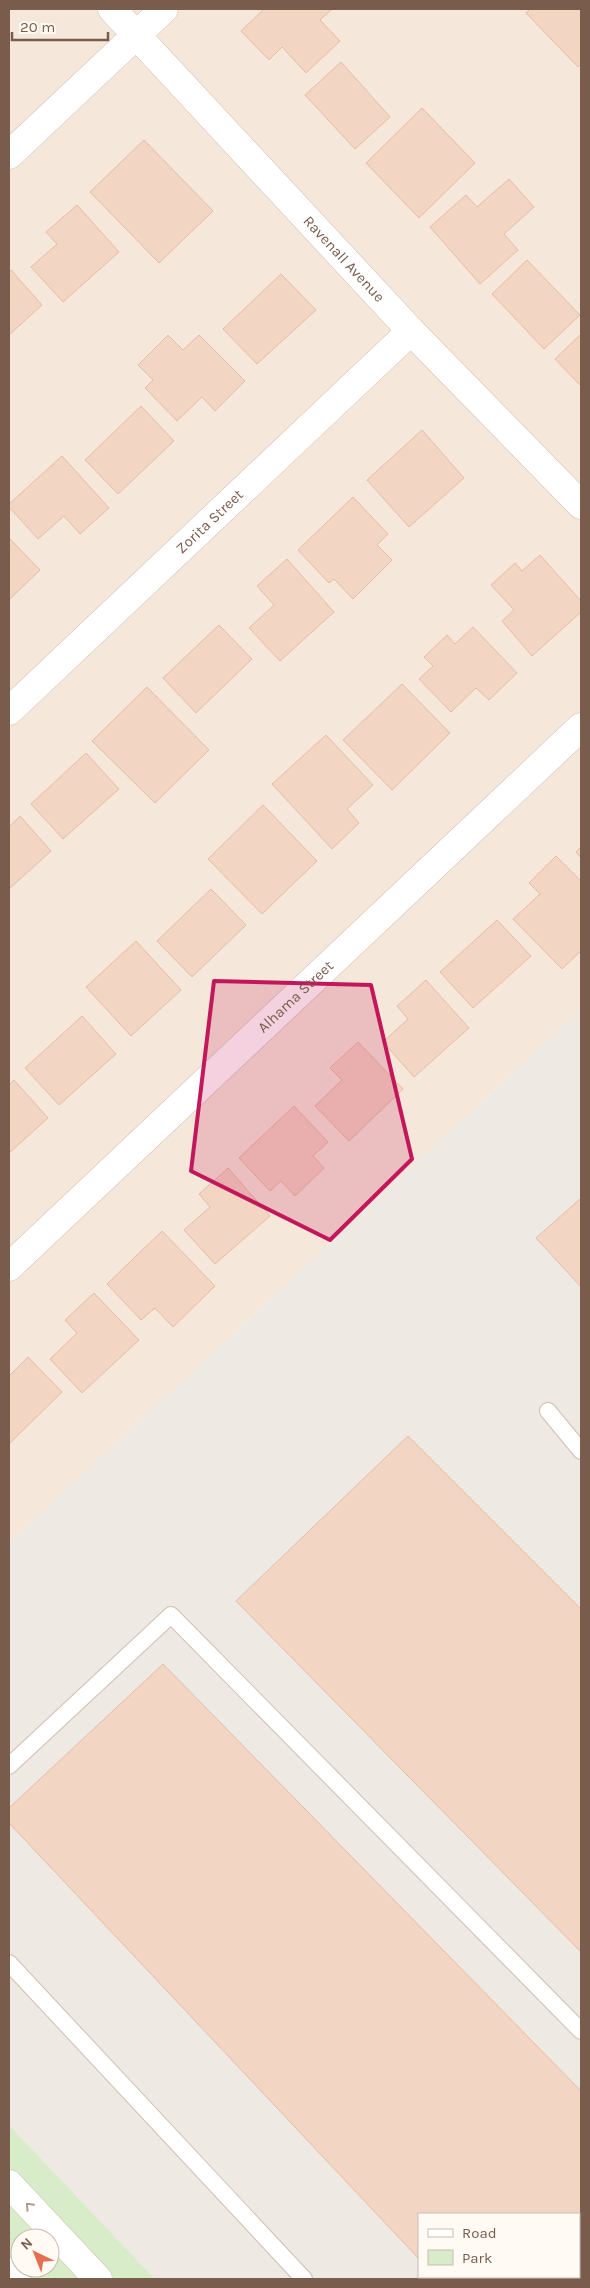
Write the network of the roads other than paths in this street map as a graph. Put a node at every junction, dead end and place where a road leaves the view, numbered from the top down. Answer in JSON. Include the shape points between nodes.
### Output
{"nodes":[{"id":1,"x":112,"y":9,"type":"edge"},
{"id":2,"x":164,"y":9,"type":"edge"},
{"id":3,"x":136,"y":35,"type":"junction"},
{"id":4,"x":9,"y":155,"type":"edge"},
{"id":5,"x":412,"y":331,"type":"junction"},
{"id":6,"x":581,"y":505,"type":"edge"},
{"id":7,"x":9,"y":712,"type":"edge"},
{"id":8,"x":581,"y":727,"type":"edge"},
{"id":9,"x":9,"y":1267,"type":"edge"},
{"id":10,"x":548,"y":1411,"type":"dead end"},
{"id":11,"x":581,"y":1451,"type":"edge"},
{"id":12,"x":9,"y":1766,"type":"edge"},
{"id":13,"x":9,"y":1963,"type":"edge"},
{"id":14,"x":581,"y":2031,"type":"edge"},
{"id":15,"x":9,"y":2184,"type":"edge"},
{"id":16,"x":9,"y":2272,"type":"edge"},
{"id":17,"x":16,"y":2279,"type":"edge"},
{"id":18,"x":98,"y":2279,"type":"edge"},
{"id":19,"x":304,"y":2279,"type":"edge"}],
"edges":[{"from":1,"to":3,"type":"street","name":"Ravenall Avenue"},
{"from":2,"to":3,"type":"street"},
{"from":3,"to":4,"type":"street"},
{"from":3,"to":5,"type":"street","name":"Ravenall Avenue"},
{"from":5,"to":6,"type":"street","name":"Ravenall Avenue"},
{"from":5,"to":7,"type":"street","name":"Zorita Street"},
{"from":8,"to":9,"type":"street","name":"Alhama Street"},
{"from":10,"to":11,"type":"lane"},
{"from":12,"to":14,"type":"lane","via":[[171,1615]]},
{"from":13,"to":19,"type":"lane"},
{"from":18,"to":15,"type":"street","one_way":true},
{"from":16,"to":17,"type":"street"}]}
